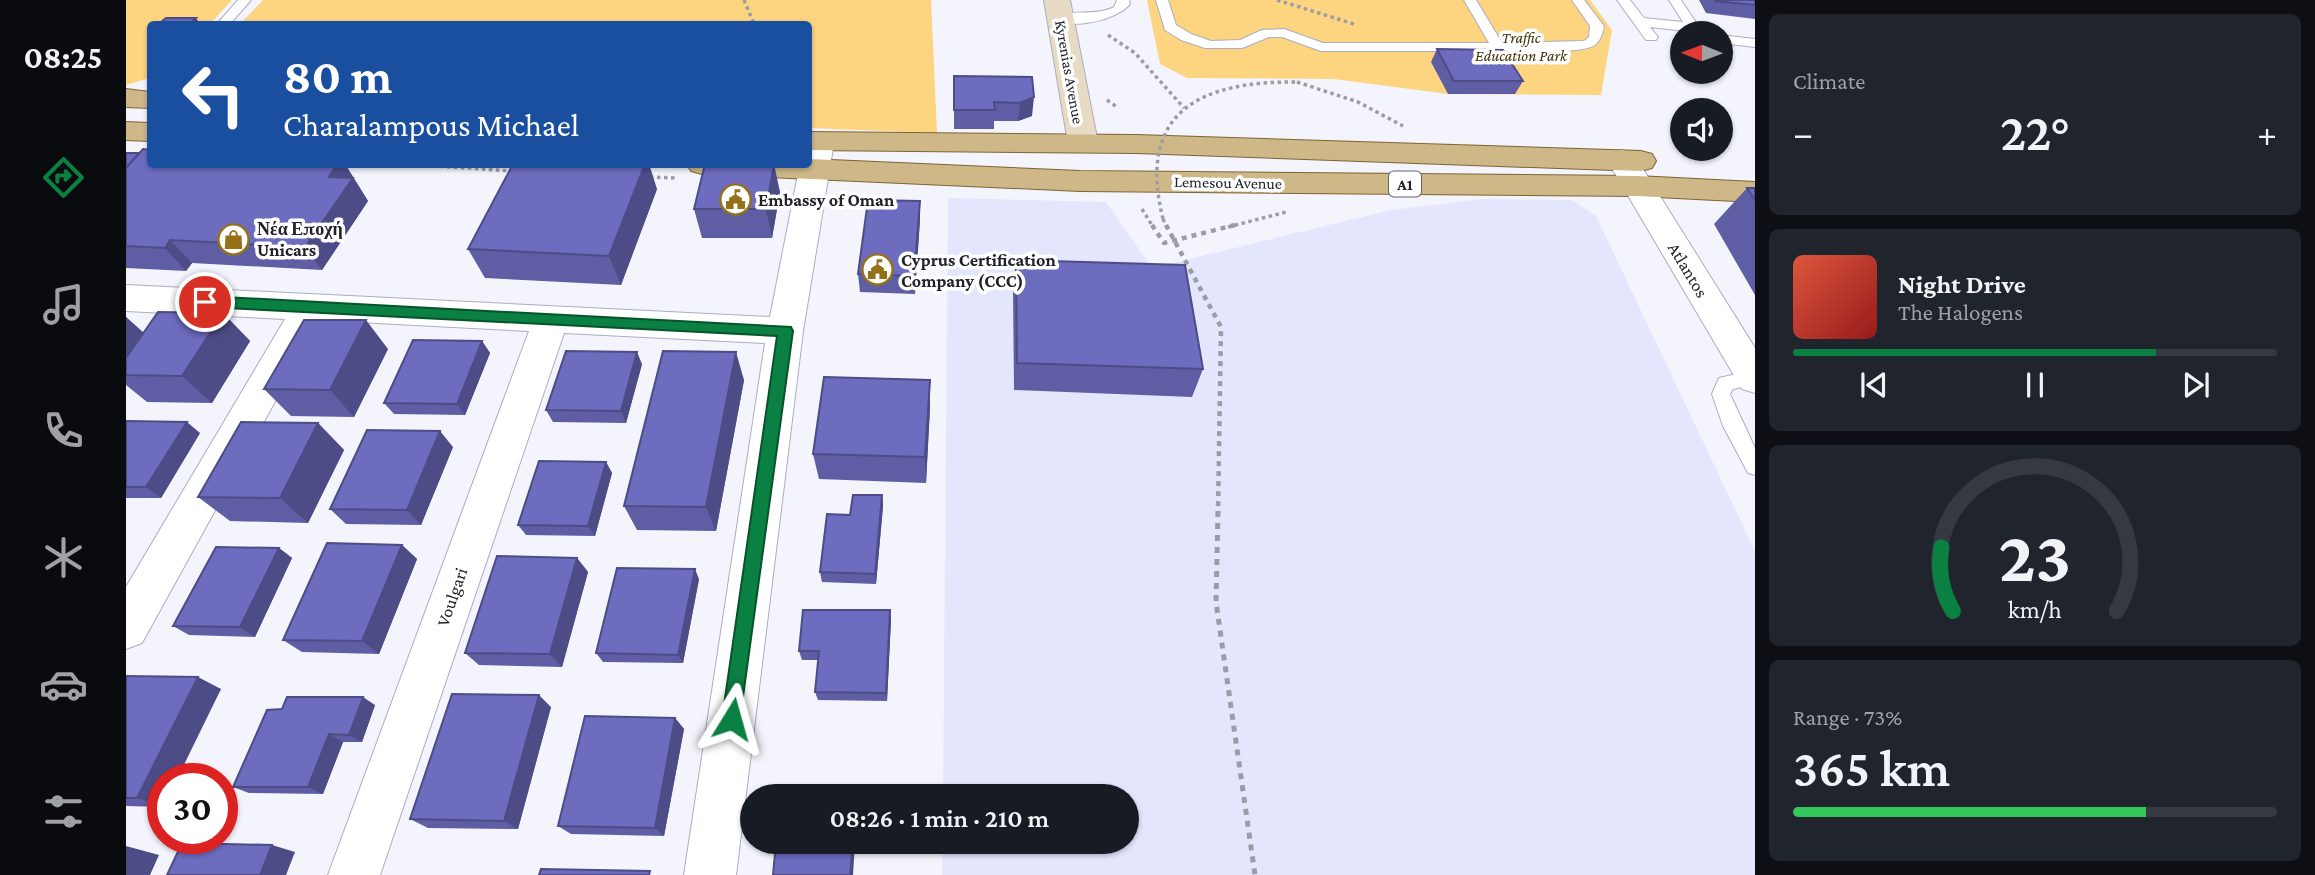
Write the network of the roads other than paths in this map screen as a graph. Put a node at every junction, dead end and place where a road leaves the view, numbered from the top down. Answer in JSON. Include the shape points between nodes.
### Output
{"nodes":[{"id":1,"x":245,"y":0,"type":"edge"},
{"id":2,"x":1123,"y":0,"type":"edge"},
{"id":3,"x":1162,"y":0,"type":"edge"},
{"id":4,"x":1470,"y":0,"type":"edge"},
{"id":5,"x":1578,"y":0,"type":"edge"},
{"id":6,"x":1623,"y":0,"type":"edge"},
{"id":7,"x":1675,"y":0,"type":"edge"},
{"id":8,"x":1059,"y":9,"type":"edge"},
{"id":9,"x":226,"y":21,"type":"edge"},
{"id":10,"x":1688,"y":21,"type":"edge"},
{"id":11,"x":1640,"y":22,"type":"junction"},
{"id":12,"x":1670,"y":26,"type":"edge"},
{"id":13,"x":1651,"y":37,"type":"dead end"},
{"id":14,"x":1733,"y":40,"type":"edge"},
{"id":15,"x":1755,"y":43,"type":"edge"},
{"id":16,"x":1498,"y":47,"type":"junction"},
{"id":17,"x":126,"y":98,"type":"edge"},
{"id":18,"x":147,"y":100,"type":"edge"},
{"id":19,"x":126,"y":131,"type":"edge"},
{"id":20,"x":147,"y":132,"type":"edge"},
{"id":21,"x":1083,"y":143,"type":"junction"},
{"id":22,"x":813,"y":151,"type":"edge"},
{"id":23,"x":1755,"y":165,"type":"edge"},
{"id":24,"x":810,"y":168,"type":"edge"},
{"id":25,"x":1630,"y":173,"type":"junction"},
{"id":26,"x":1755,"y":192,"type":"edge"},
{"id":27,"x":126,"y":298,"type":"edge"},
{"id":28,"x":310,"y":307,"type":"junction"},
{"id":29,"x":551,"y":319,"type":"junction"},
{"id":30,"x":785,"y":331,"type":"junction"},
{"id":31,"x":1755,"y":378,"type":"edge"},
{"id":32,"x":1755,"y":467,"type":"edge"},
{"id":33,"x":126,"y":628,"type":"edge"},
{"id":34,"x":354,"y":875,"type":"edge"},
{"id":35,"x":710,"y":875,"type":"edge"}],
"edges":[{"from":1,"to":9,"type":"lane"},
{"from":2,"to":8,"type":"lane","via":[[1114,12],[1096,17]]},
{"from":3,"to":16,"type":"lane","via":[[1170,27],[1210,45],[1242,44],[1267,33],[1284,33],[1321,47]]},
{"from":4,"to":16,"type":"lane"},
{"from":5,"to":16,"type":"lane","via":[[1597,26],[1595,38],[1588,44]]},
{"from":6,"to":11,"type":"lane"},
{"from":7,"to":10,"type":"lane"},
{"from":8,"to":21,"type":"main road","name":"Kyrenias Avenue"},
{"from":11,"to":12,"type":"lane"},
{"from":11,"to":13,"type":"lane"},
{"from":14,"to":15,"type":"lane"},
{"from":17,"to":18,"type":"main road"},
{"from":19,"to":20,"type":"main road"},
{"from":21,"to":22,"type":"main road","name":"Lemesou Avenue","number":"A1"},
{"from":21,"to":25,"type":"main road","name":"Lemesou Avenue","number":"A1"},
{"from":22,"to":25,"type":"main road","name":"Lemesou Avenue","number":"A1","via":[[1080,181]]},
{"from":23,"to":25,"type":"main road","name":"Lemesou Avenue","number":"A1"},
{"from":24,"to":30,"type":"street"},
{"from":25,"to":26,"type":"main road","name":"Lemesou Avenue","number":"A1"},
{"from":25,"to":31,"type":"street","name":"Atlantos"},
{"from":27,"to":28,"type":"street"},
{"from":28,"to":29,"type":"street"},
{"from":28,"to":33,"type":"street"},
{"from":29,"to":30,"type":"street"},
{"from":29,"to":34,"type":"street","name":"Voulgari"},
{"from":30,"to":35,"type":"street"},
{"from":31,"to":32,"type":"lane","via":[[1726,383],[1721,394]]}]}
